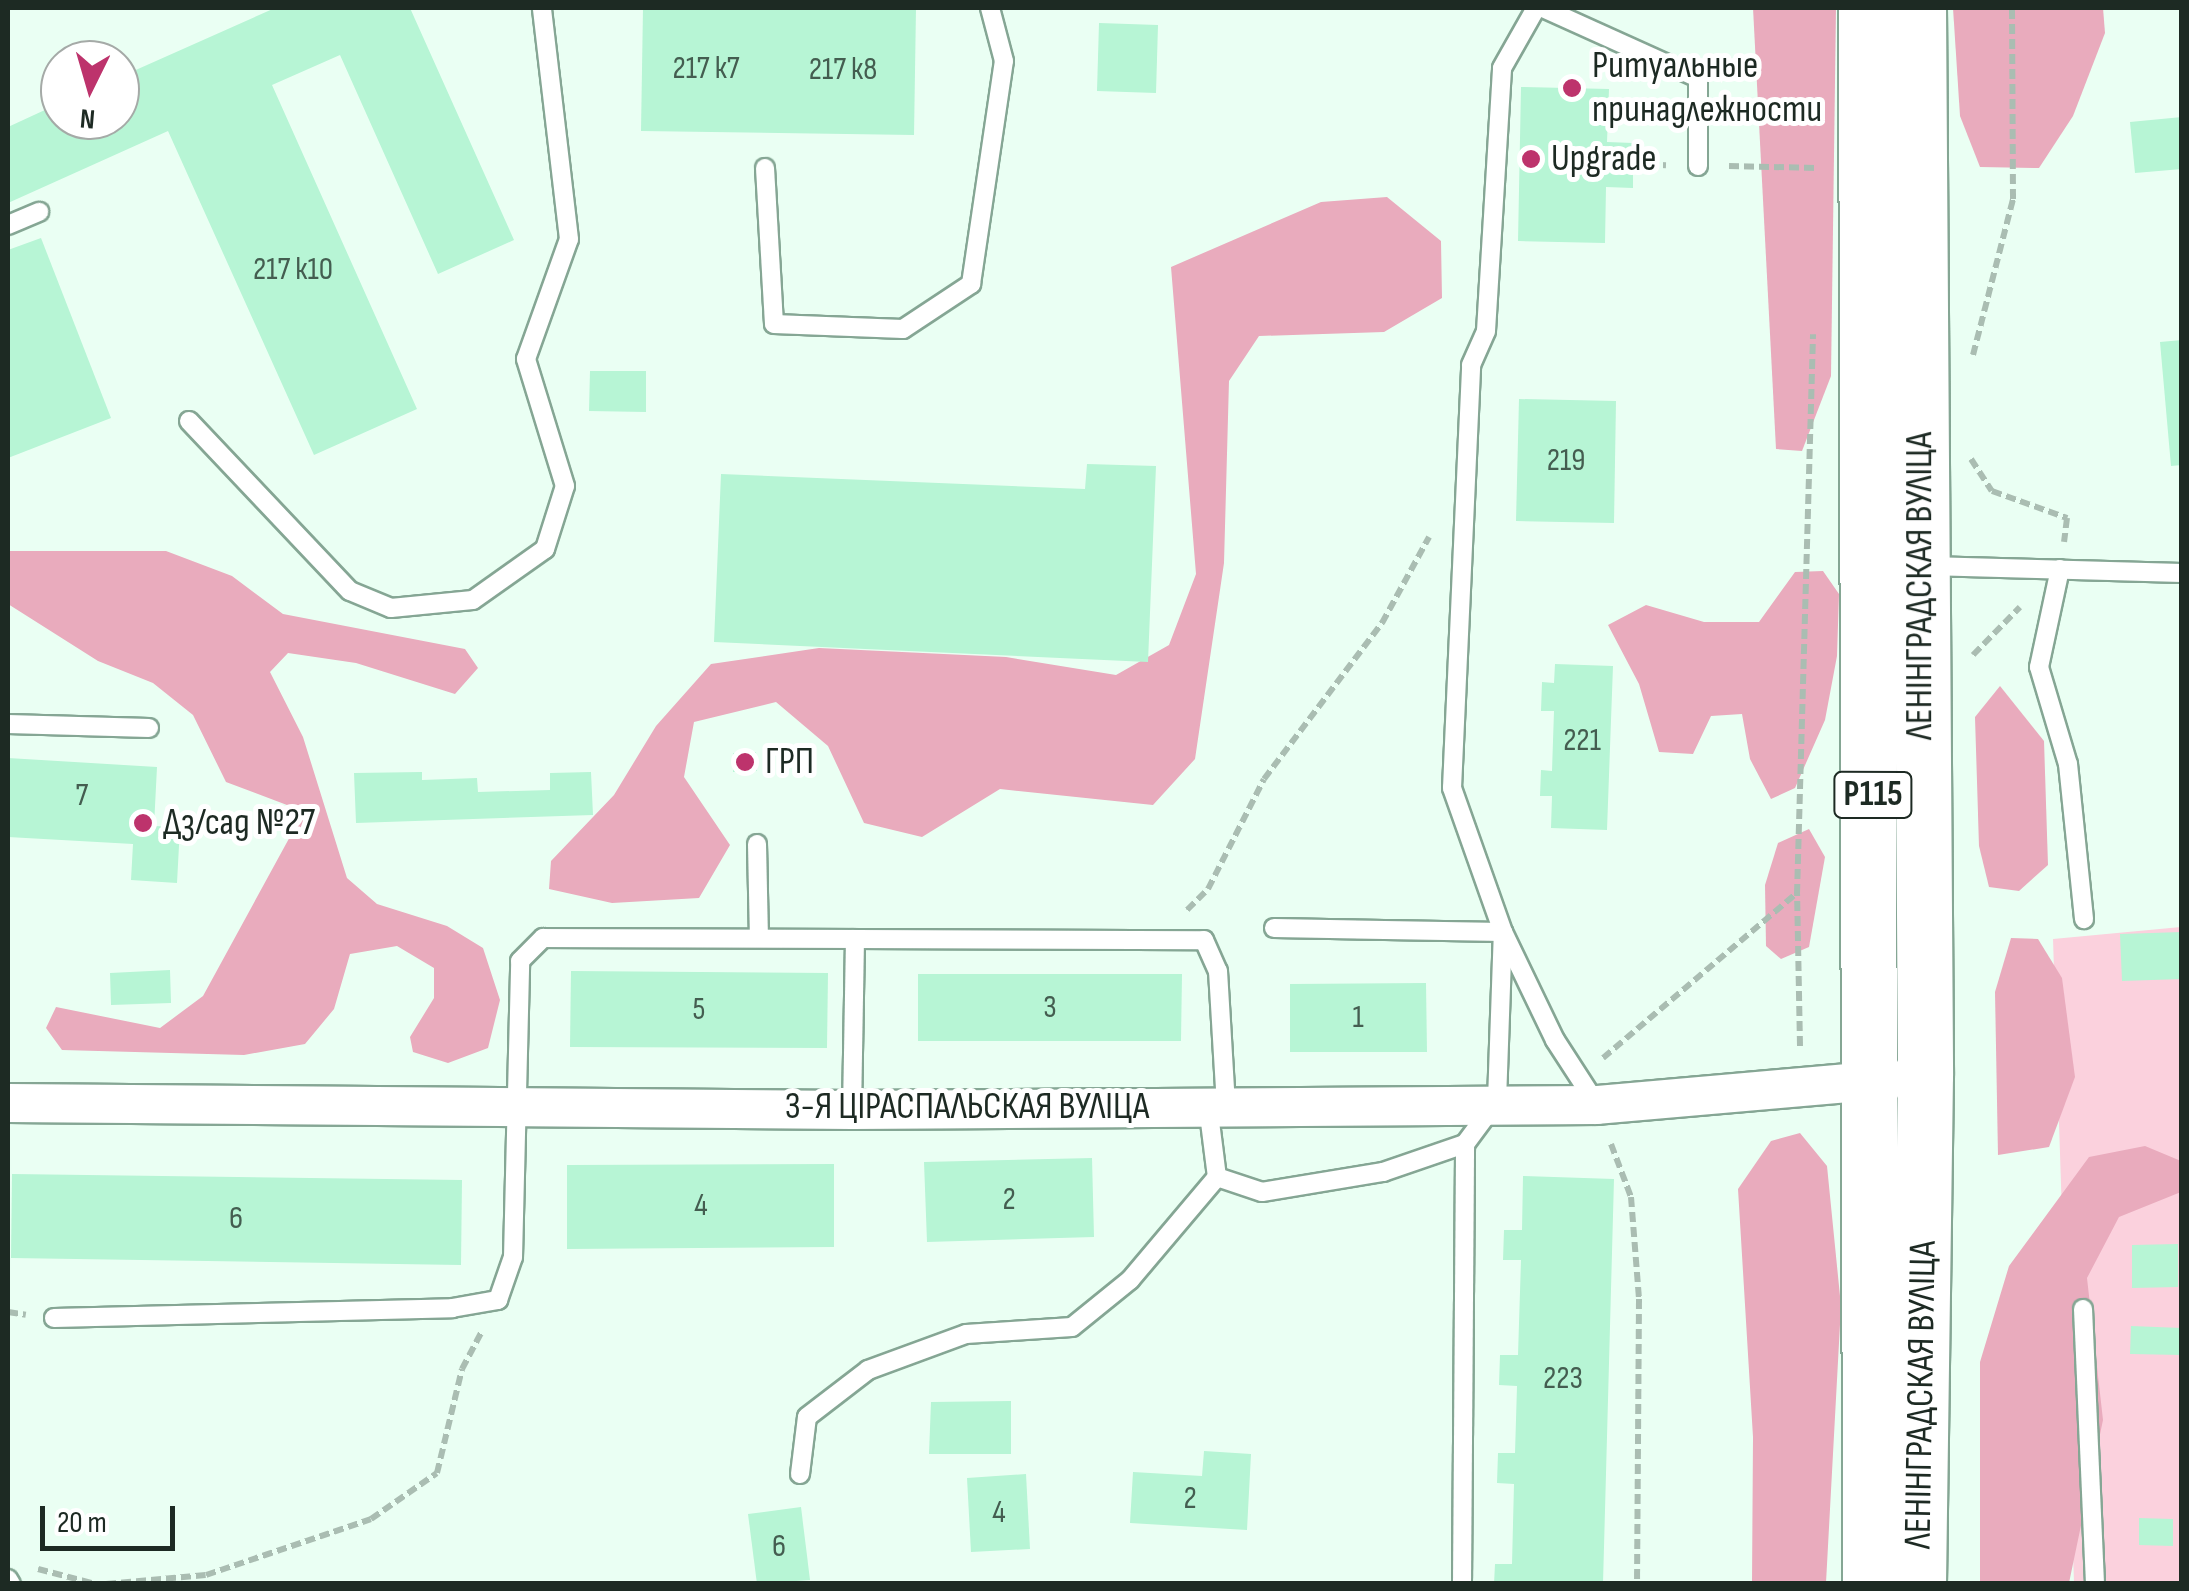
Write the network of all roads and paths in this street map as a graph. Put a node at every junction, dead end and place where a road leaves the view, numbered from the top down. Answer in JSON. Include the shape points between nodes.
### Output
{"nodes":[{"id":1,"x":542,"y":8,"type":"edge"},
{"id":2,"x":990,"y":8,"type":"edge"},
{"id":3,"x":1539,"y":8,"type":"edge"},
{"id":4,"x":2012,"y":8,"type":"edge"},
{"id":5,"x":1885,"y":18,"type":"edge"},
{"id":6,"x":1698,"y":166,"type":"dead end"},
{"id":7,"x":765,"y":168,"type":"dead end"},
{"id":8,"x":39,"y":212,"type":"dead end"},
{"id":9,"x":8,"y":224,"type":"edge"},
{"id":10,"x":1972,"y":360,"type":"dead end"},
{"id":11,"x":189,"y":421,"type":"dead end"},
{"id":12,"x":1967,"y":453,"type":"dead end"},
{"id":13,"x":1467,"y":468,"type":"junction"},
{"id":14,"x":1896,"y":566,"type":"junction"},
{"id":15,"x":2060,"y":569,"type":"junction"},
{"id":16,"x":2182,"y":573,"type":"edge"},
{"id":17,"x":1966,"y":666,"type":"dead end"},
{"id":18,"x":8,"y":724,"type":"edge"},
{"id":19,"x":149,"y":728,"type":"dead end"},
{"id":20,"x":757,"y":844,"type":"dead end"},
{"id":21,"x":1796,"y":894,"type":"dead end"},
{"id":22,"x":2084,"y":920,"type":"dead end"},
{"id":23,"x":1274,"y":928,"type":"dead end"},
{"id":24,"x":1504,"y":932,"type":"junction"},
{"id":25,"x":1160,"y":935,"type":"junction"},
{"id":26,"x":759,"y":938,"type":"junction"},
{"id":27,"x":855,"y":939,"type":"junction"},
{"id":28,"x":1900,"y":1078,"type":"junction"},
{"id":29,"x":1589,"y":1091,"type":"junction"},
{"id":30,"x":1497,"y":1101,"type":"junction"},
{"id":31,"x":8,"y":1103,"type":"edge"},
{"id":32,"x":519,"y":1103,"type":"junction"},
{"id":33,"x":1217,"y":1105,"type":"junction"},
{"id":34,"x":852,"y":1110,"type":"junction"},
{"id":35,"x":1465,"y":1144,"type":"junction"},
{"id":36,"x":1217,"y":1177,"type":"junction"},
{"id":37,"x":498,"y":1300,"type":"junction"},
{"id":38,"x":2082,"y":1309,"type":"dead end"},
{"id":39,"x":54,"y":1318,"type":"dead end"},
{"id":40,"x":800,"y":1474,"type":"dead end"},
{"id":41,"x":25,"y":1565,"type":"dead end"},
{"id":42,"x":95,"y":1584,"type":"edge"},
{"id":43,"x":106,"y":1584,"type":"edge"},
{"id":44,"x":1462,"y":1584,"type":"edge"},
{"id":45,"x":1636,"y":1584,"type":"edge"},
{"id":46,"x":1870,"y":1584,"type":"edge"},
{"id":47,"x":1918,"y":1584,"type":"edge"},
{"id":48,"x":2095,"y":1584,"type":"edge"}],
"edges":[{"from":1,"to":11,"type":"lane","via":[[569,240],[526,359],[565,486],[545,550],[473,600],[391,608],[350,591]]},
{"from":2,"to":7,"type":"lane","via":[[1004,61],[971,284],[903,329],[774,324]]},
{"from":3,"to":6,"type":"lane","via":[[1698,78]]},
{"from":3,"to":13,"type":"lane","via":[[1502,68],[1486,331],[1471,365]]},
{"from":4,"to":10,"type":"path","via":[[2013,199]]},
{"from":5,"to":14,"type":"main road","name":"ЛЕНІНГРАДСКАЯ ВУЛІЦА","number":"Р115"},
{"from":8,"to":9,"type":"lane"},
{"from":12,"to":15,"type":"path","via":[[1992,491],[2067,518]]},
{"from":13,"to":24,"type":"lane","via":[[1452,788]]},
{"from":13,"to":25,"type":"path","via":[[1382,624],[1264,779],[1208,890]]},
{"from":14,"to":15,"type":"lane"},
{"from":14,"to":28,"type":"main road","name":"ЛЕНІНГРАДСКАЯ ВУЛІЦА","number":"Р115"},
{"from":15,"to":16,"type":"lane"},
{"from":15,"to":17,"type":"path","via":[[1993,628]]},
{"from":15,"to":22,"type":"lane","via":[[2039,667],[2068,764]]},
{"from":18,"to":19,"type":"lane"},
{"from":20,"to":26,"type":"lane"},
{"from":21,"to":29,"type":"path"},
{"from":23,"to":24,"type":"lane"},
{"from":24,"to":29,"type":"lane"},
{"from":24,"to":30,"type":"lane"},
{"from":25,"to":27,"type":"lane"},
{"from":25,"to":33,"type":"lane","via":[[1204,940],[1218,971]]},
{"from":26,"to":27,"type":"lane"},
{"from":26,"to":32,"type":"lane","via":[[542,938],[520,961]]},
{"from":27,"to":34,"type":"lane"},
{"from":28,"to":29,"type":"street","name":"3-Я ЦІРАСПАЛЬСКАЯ ВУЛІЦА"},
{"from":28,"to":46,"type":"main road","name":"ЛЕНІНГРАДСКАЯ ВУЛІЦА","number":"Р115"},
{"from":28,"to":47,"type":"main road","name":"ЛЕНІНГРАДСКАЯ ВУЛІЦА","number":"Р115"},
{"from":29,"to":30,"type":"street","name":"3-Я ЦІРАСПАЛЬСКАЯ ВУЛІЦА"},
{"from":29,"to":45,"type":"path","via":[[1631,1197],[1639,1299]]},
{"from":30,"to":33,"type":"street","name":"3-Я ЦІРАСПАЛЬСКАЯ ВУЛІЦА"},
{"from":30,"to":35,"type":"lane"},
{"from":31,"to":32,"type":"street","name":"3-Я ЦІРАСПАЛЬСКАЯ ВУЛІЦА"},
{"from":32,"to":34,"type":"street","name":"3-Я ЦІРАСПАЛЬСКАЯ ВУЛІЦА"},
{"from":32,"to":37,"type":"lane","via":[[513,1257]]},
{"from":33,"to":34,"type":"street","name":"3-Я ЦІРАСПАЛЬСКАЯ ВУЛІЦА"},
{"from":33,"to":36,"type":"lane"},
{"from":35,"to":36,"type":"lane","via":[[1302,1189],[1262,1192]]},
{"from":35,"to":44,"type":"lane"},
{"from":36,"to":40,"type":"lane","via":[[1130,1280],[1072,1327],[966,1334],[868,1370],[807,1417]]},
{"from":37,"to":39,"type":"lane"},
{"from":37,"to":43,"type":"path","via":[[462,1369],[437,1473],[371,1520],[292,1552],[206,1575]]},
{"from":38,"to":48,"type":"lane"},
{"from":41,"to":42,"type":"path"}]}
